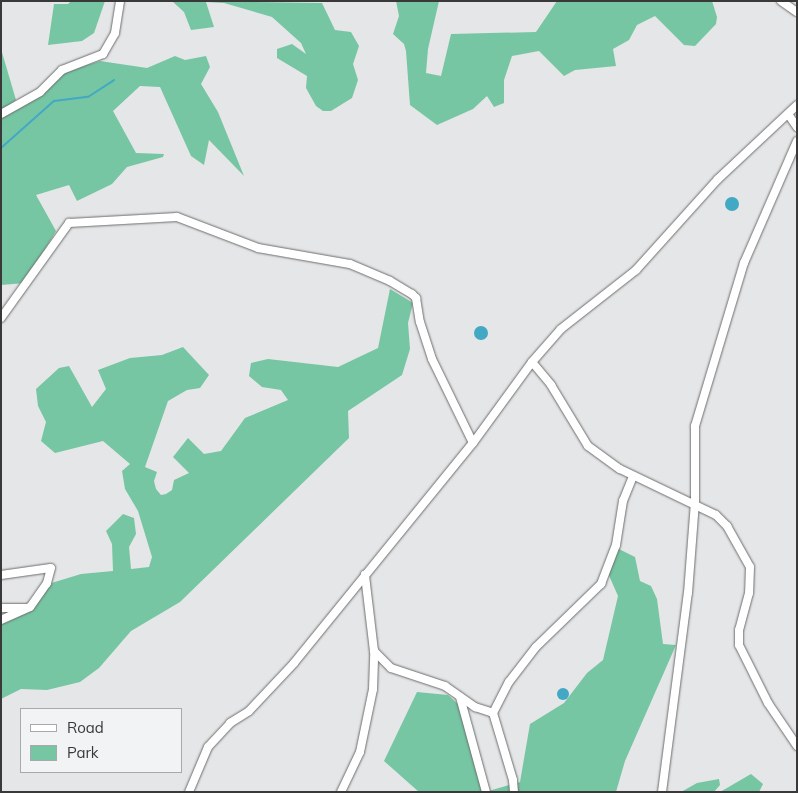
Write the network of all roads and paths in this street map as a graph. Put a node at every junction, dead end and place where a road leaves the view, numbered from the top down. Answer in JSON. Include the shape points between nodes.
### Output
{"nodes":[{"id":1,"x":120,"y":1,"type":"edge"},
{"id":2,"x":781,"y":1,"type":"edge"},
{"id":3,"x":797,"y":12,"type":"edge"},
{"id":4,"x":797,"y":105,"type":"edge"},
{"id":5,"x":1,"y":114,"type":"edge"},
{"id":6,"x":788,"y":114,"type":"junction"},
{"id":7,"x":797,"y":127,"type":"edge"},
{"id":8,"x":797,"y":141,"type":"edge"},
{"id":9,"x":1,"y":318,"type":"edge"},
{"id":10,"x":532,"y":362,"type":"junction"},
{"id":11,"x":473,"y":444,"type":"junction"},
{"id":12,"x":633,"y":476,"type":"junction"},
{"id":13,"x":694,"y":503,"type":"junction"},
{"id":14,"x":1,"y":575,"type":"edge"},
{"id":15,"x":365,"y":575,"type":"junction"},
{"id":16,"x":1,"y":608,"type":"edge"},
{"id":17,"x":30,"y":608,"type":"junction"},
{"id":18,"x":1,"y":620,"type":"edge"},
{"id":19,"x":374,"y":651,"type":"junction"},
{"id":20,"x":460,"y":698,"type":"junction"},
{"id":21,"x":493,"y":713,"type":"junction"},
{"id":22,"x":797,"y":746,"type":"edge"},
{"id":23,"x":189,"y":792,"type":"edge"},
{"id":24,"x":340,"y":792,"type":"edge"},
{"id":25,"x":486,"y":792,"type":"edge"},
{"id":26,"x":514,"y":792,"type":"edge"},
{"id":27,"x":662,"y":792,"type":"edge"}],
"edges":[{"from":1,"to":5,"type":"street","via":[[115,33],[103,54],[62,70],[40,92]]},
{"from":2,"to":3,"type":"street"},
{"from":4,"to":6,"type":"street"},
{"from":6,"to":7,"type":"street"},
{"from":6,"to":10,"type":"street","via":[[718,179],[636,270],[561,328]]},
{"from":8,"to":13,"type":"street","via":[[791,147],[788,167],[744,262],[714,369],[701,402],[695,426]]},
{"from":9,"to":11,"type":"street","via":[[69,224],[178,217],[258,248],[350,264],[412,294],[416,298],[432,359]]},
{"from":10,"to":11,"type":"street"},
{"from":10,"to":12,"type":"street","via":[[551,385],[588,446]]},
{"from":11,"to":15,"type":"street"},
{"from":12,"to":13,"type":"street"},
{"from":12,"to":21,"type":"street","via":[[623,501],[616,545],[601,584],[536,647],[509,682]]},
{"from":13,"to":22,"type":"street","via":[[716,515],[727,526],[750,567],[749,593],[739,630],[739,645],[768,702]]},
{"from":13,"to":27,"type":"street","via":[[683,637]]},
{"from":14,"to":17,"type":"street","via":[[51,568],[47,582]]},
{"from":15,"to":19,"type":"street"},
{"from":15,"to":23,"type":"street","via":[[272,687],[208,747]]},
{"from":16,"to":17,"type":"street"},
{"from":17,"to":18,"type":"street"},
{"from":19,"to":20,"type":"street","via":[[391,668],[445,686]]},
{"from":19,"to":24,"type":"street","via":[[373,689],[364,736]]},
{"from":20,"to":21,"type":"street","via":[[474,708]]},
{"from":20,"to":25,"type":"street"},
{"from":21,"to":26,"type":"street","via":[[514,780]]}]}
